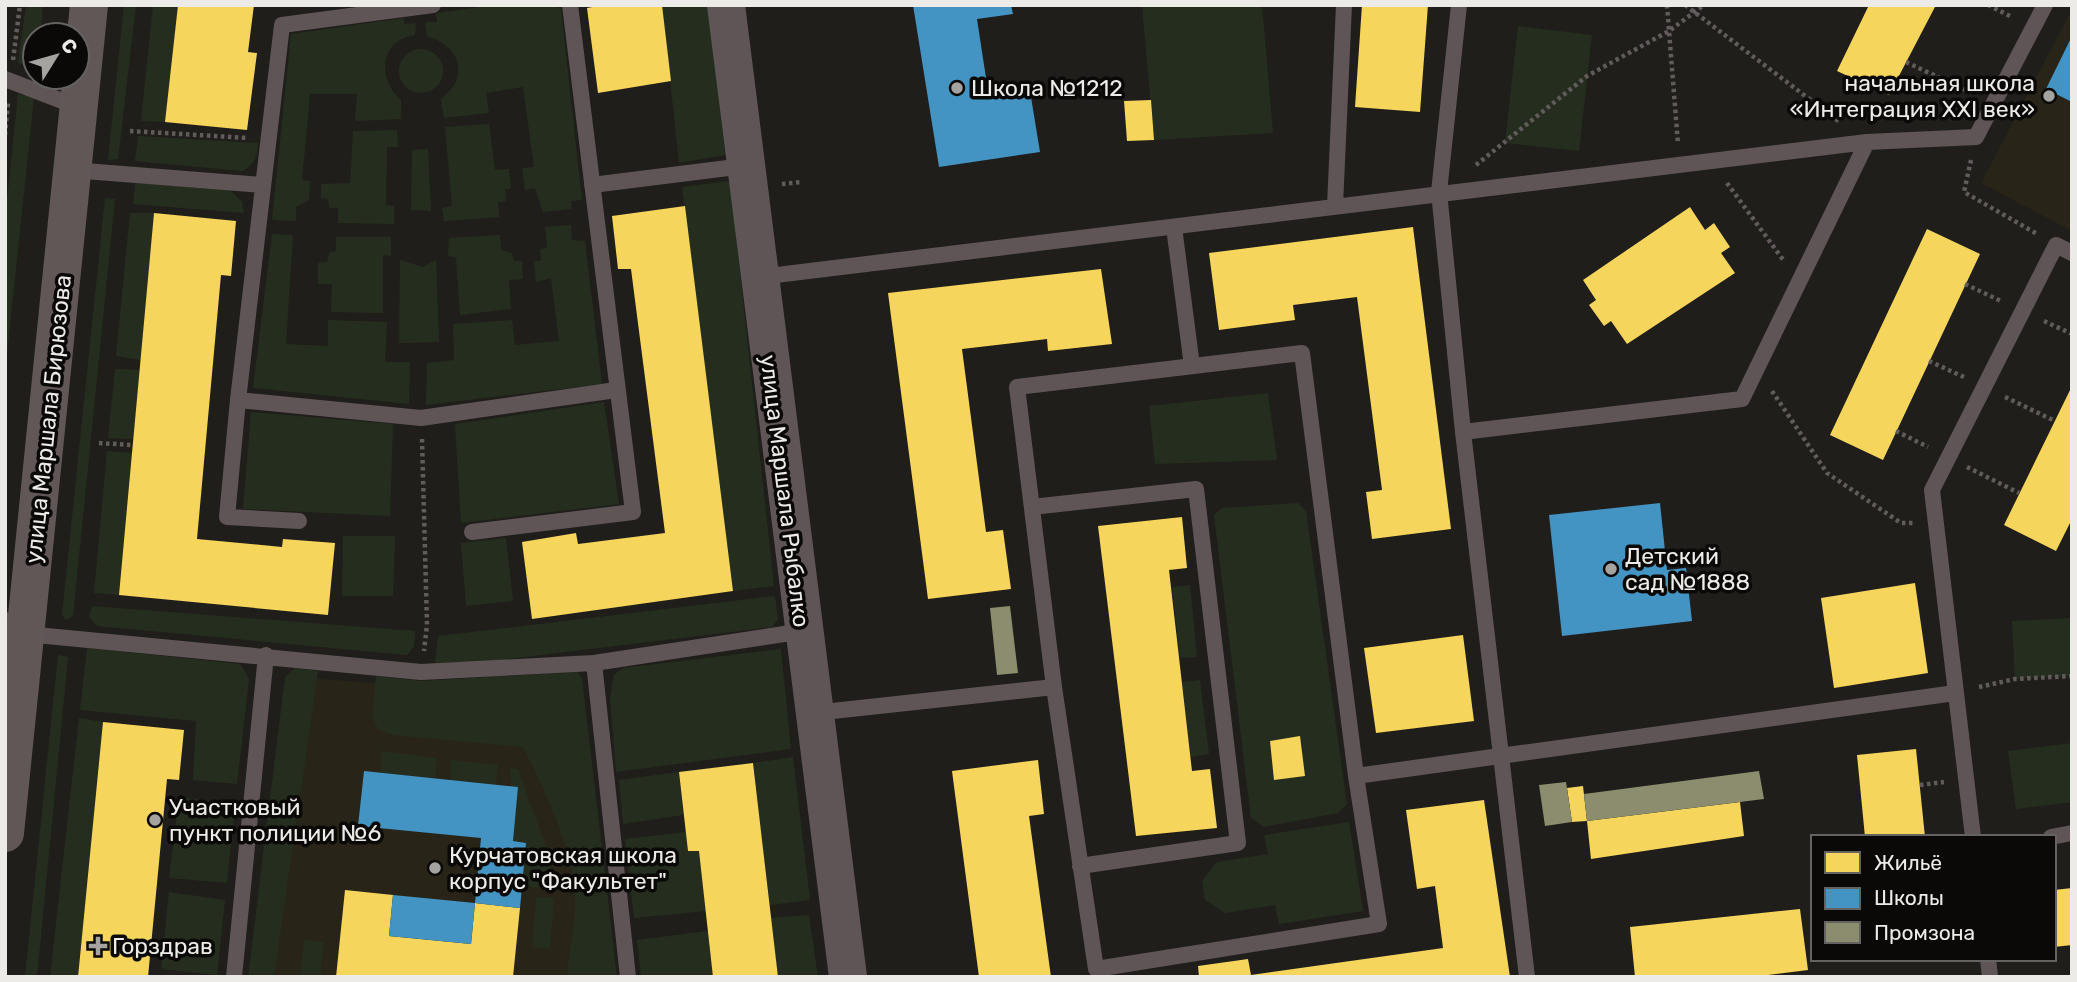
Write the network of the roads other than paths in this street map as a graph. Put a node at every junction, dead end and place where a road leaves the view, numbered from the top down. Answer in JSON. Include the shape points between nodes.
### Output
{"nodes":[{"id":1,"x":89,"y":5,"type":"edge"},
{"id":2,"x":433,"y":5,"type":"edge"},
{"id":3,"x":570,"y":5,"type":"edge"},
{"id":4,"x":726,"y":5,"type":"edge"},
{"id":5,"x":1344,"y":5,"type":"edge"},
{"id":6,"x":1459,"y":5,"type":"edge"},
{"id":7,"x":2045,"y":5,"type":"edge"},
{"id":8,"x":5,"y":79,"type":"edge"},
{"id":9,"x":79,"y":108,"type":"junction"},
{"id":10,"x":1867,"y":142,"type":"junction"},
{"id":11,"x":744,"y":166,"type":"junction"},
{"id":12,"x":72,"y":170,"type":"junction"},
{"id":13,"x":262,"y":185,"type":"junction"},
{"id":14,"x":592,"y":185,"type":"junction"},
{"id":15,"x":1439,"y":192,"type":"junction"},
{"id":16,"x":1335,"y":206,"type":"junction"},
{"id":17,"x":1174,"y":227,"type":"junction"},
{"id":18,"x":2072,"y":253,"type":"edge"},
{"id":19,"x":758,"y":277,"type":"junction"},
{"id":20,"x":1192,"y":366,"type":"junction"},
{"id":21,"x":616,"y":390,"type":"junction"},
{"id":22,"x":238,"y":400,"type":"junction"},
{"id":23,"x":1463,"y":432,"type":"junction"},
{"id":24,"x":1032,"y":508,"type":"junction"},
{"id":25,"x":299,"y":521,"type":"dead end"},
{"id":26,"x":472,"y":532,"type":"dead end"},
{"id":27,"x":16,"y":627,"type":"edge"},
{"id":28,"x":804,"y":631,"type":"junction"},
{"id":29,"x":266,"y":655,"type":"junction"},
{"id":30,"x":594,"y":663,"type":"junction"},
{"id":31,"x":1054,"y":687,"type":"junction"},
{"id":32,"x":1955,"y":693,"type":"junction"},
{"id":33,"x":814,"y":713,"type":"junction"},
{"id":34,"x":1502,"y":758,"type":"junction"},
{"id":35,"x":1356,"y":776,"type":"junction"},
{"id":36,"x":5,"y":832,"type":"edge"},
{"id":37,"x":1973,"y":835,"type":"edge"},
{"id":38,"x":1080,"y":866,"type":"junction"},
{"id":39,"x":234,"y":977,"type":"edge"},
{"id":40,"x":628,"y":977,"type":"edge"},
{"id":41,"x":848,"y":977,"type":"edge"},
{"id":42,"x":1527,"y":977,"type":"edge"}],
"edges":[{"from":1,"to":9,"type":"main road","name":"улица Маршала Бирюзова"},
{"from":2,"to":13,"type":"lane","via":[[282,25]]},
{"from":3,"to":14,"type":"lane"},
{"from":4,"to":11,"type":"street","name":"улица Маршала Рыбалко"},
{"from":5,"to":16,"type":"lane"},
{"from":6,"to":15,"type":"lane"},
{"from":7,"to":10,"type":"lane","via":[[1976,137]]},
{"from":8,"to":9,"type":"lane"},
{"from":9,"to":12,"type":"main road","name":"улица Маршала Бирюзова"},
{"from":10,"to":15,"type":"lane"},
{"from":10,"to":23,"type":"lane","via":[[1742,398]]},
{"from":11,"to":14,"type":"lane"},
{"from":11,"to":19,"type":"street","name":"улица Маршала Рыбалко"},
{"from":12,"to":13,"type":"lane"},
{"from":12,"to":27,"type":"main road","name":"улица Маршала Бирюзова"},
{"from":13,"to":22,"type":"lane"},
{"from":14,"to":21,"type":"lane"},
{"from":15,"to":16,"type":"lane"},
{"from":15,"to":23,"type":"lane"},
{"from":16,"to":17,"type":"lane"},
{"from":17,"to":19,"type":"lane"},
{"from":17,"to":20,"type":"lane"},
{"from":18,"to":32,"type":"lane","via":[[2056,246],[1932,490]]},
{"from":19,"to":28,"type":"street","name":"улица Маршала Рыбалко"},
{"from":20,"to":24,"type":"lane","via":[[1017,387]]},
{"from":20,"to":35,"type":"lane","via":[[1302,353]]},
{"from":21,"to":22,"type":"lane","via":[[421,418]]},
{"from":21,"to":26,"type":"lane","via":[[633,512]]},
{"from":22,"to":25,"type":"lane","via":[[227,517]]},
{"from":23,"to":34,"type":"lane"},
{"from":24,"to":31,"type":"lane"},
{"from":24,"to":38,"type":"lane","via":[[1196,489],[1238,843]]},
{"from":27,"to":29,"type":"lane"},
{"from":27,"to":36,"type":"main road","name":"улица Маршала Бирюзова"},
{"from":28,"to":30,"type":"lane"},
{"from":28,"to":33,"type":"street","name":"улица Маршала Рыбалко"},
{"from":29,"to":30,"type":"lane","via":[[421,672]]},
{"from":29,"to":39,"type":"lane"},
{"from":30,"to":40,"type":"lane"},
{"from":31,"to":33,"type":"lane"},
{"from":31,"to":38,"type":"lane"},
{"from":32,"to":34,"type":"lane"},
{"from":32,"to":37,"type":"lane"},
{"from":33,"to":41,"type":"street","name":"улица Маршала Рыбалко"},
{"from":34,"to":35,"type":"lane"},
{"from":34,"to":42,"type":"lane"},
{"from":35,"to":38,"type":"lane","via":[[1379,924],[1096,969]]}]}
